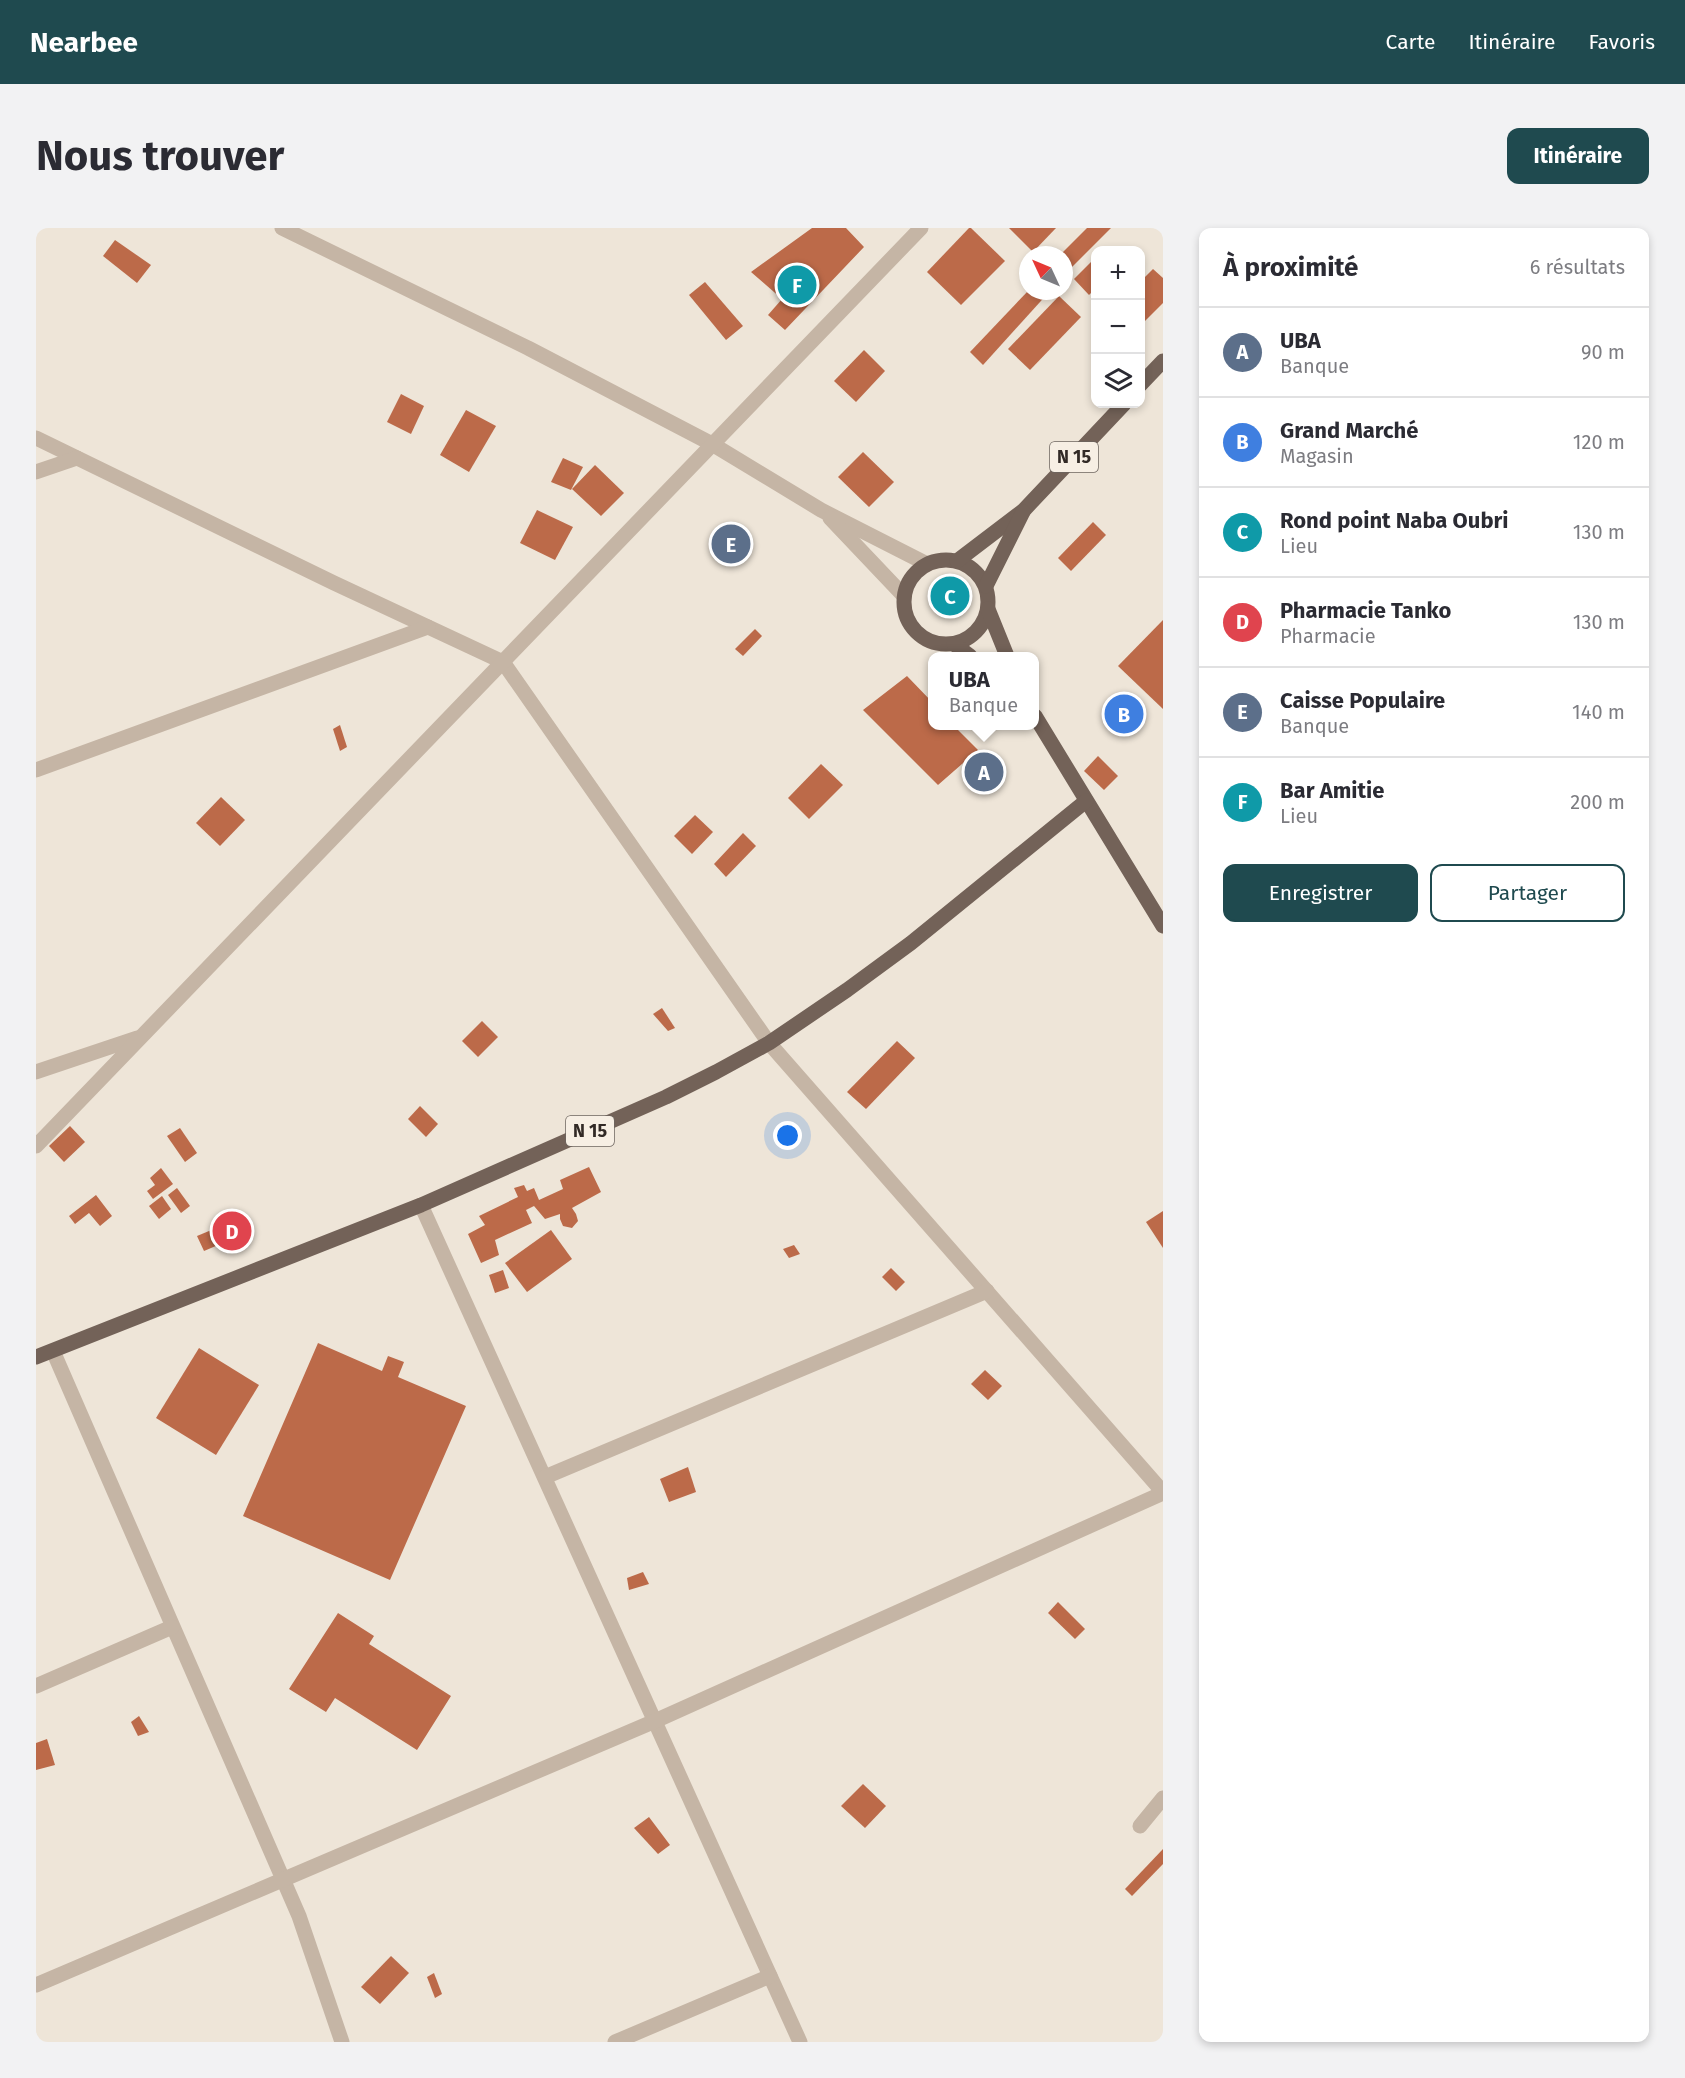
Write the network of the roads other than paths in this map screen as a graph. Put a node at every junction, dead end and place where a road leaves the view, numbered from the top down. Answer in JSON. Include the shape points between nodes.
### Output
{"nodes":[{"id":1,"x":282,"y":228,"type":"edge"},
{"id":2,"x":915,"y":230,"type":"edge"},
{"id":3,"x":1163,"y":361,"type":"edge"},
{"id":4,"x":1145,"y":380,"type":"edge"},
{"id":5,"x":1120,"y":408,"type":"edge"},
{"id":6,"x":36,"y":438,"type":"edge"},
{"id":7,"x":712,"y":444,"type":"junction"},
{"id":8,"x":77,"y":458,"type":"junction"},
{"id":9,"x":36,"y":472,"type":"edge"},
{"id":10,"x":821,"y":510,"type":"junction"},
{"id":11,"x":1024,"y":510,"type":"junction"},
{"id":12,"x":957,"y":561,"type":"junction"},
{"id":13,"x":927,"y":564,"type":"junction"},
{"id":14,"x":986,"y":586,"type":"junction"},
{"id":15,"x":904,"y":596,"type":"junction"},
{"id":16,"x":988,"y":609,"type":"junction"},
{"id":17,"x":428,"y":627,"type":"junction"},
{"id":18,"x":954,"y":644,"type":"junction"},
{"id":19,"x":964,"y":652,"type":"edge"},
{"id":20,"x":1005,"y":652,"type":"edge"},
{"id":21,"x":503,"y":662,"type":"junction"},
{"id":22,"x":1039,"y":723,"type":"edge"},
{"id":23,"x":36,"y":770,"type":"edge"},
{"id":24,"x":1086,"y":801,"type":"junction"},
{"id":25,"x":1163,"y":926,"type":"edge"},
{"id":26,"x":140,"y":1037,"type":"junction"},
{"id":27,"x":769,"y":1043,"type":"junction"},
{"id":28,"x":36,"y":1072,"type":"edge"},
{"id":29,"x":36,"y":1146,"type":"edge"},
{"id":30,"x":421,"y":1205,"type":"junction"},
{"id":31,"x":987,"y":1292,"type":"junction"},
{"id":32,"x":53,"y":1352,"type":"junction"},
{"id":33,"x":36,"y":1357,"type":"edge"},
{"id":34,"x":545,"y":1477,"type":"junction"},
{"id":35,"x":1163,"y":1492,"type":"edge"},
{"id":36,"x":172,"y":1627,"type":"junction"},
{"id":37,"x":36,"y":1686,"type":"edge"},
{"id":38,"x":655,"y":1721,"type":"junction"},
{"id":39,"x":1163,"y":1798,"type":"edge"},
{"id":40,"x":1140,"y":1826,"type":"dead end"},
{"id":41,"x":283,"y":1879,"type":"junction"},
{"id":42,"x":770,"y":1976,"type":"junction"},
{"id":43,"x":36,"y":1985,"type":"edge"},
{"id":44,"x":342,"y":2042,"type":"edge"},
{"id":45,"x":615,"y":2042,"type":"edge"},
{"id":46,"x":800,"y":2042,"type":"edge"}],
"edges":[{"from":1,"to":7,"type":"street","via":[[528,348]]},
{"from":2,"to":7,"type":"street"},
{"from":3,"to":4,"type":"main road"},
{"from":5,"to":11,"type":"main road","number":"N 15"},
{"from":6,"to":8,"type":"street"},
{"from":7,"to":10,"type":"street"},
{"from":7,"to":21,"type":"street"},
{"from":8,"to":9,"type":"street"},
{"from":8,"to":17,"type":"street"},
{"from":10,"to":13,"type":"street"},
{"from":10,"to":15,"type":"street"},
{"from":11,"to":12,"type":"main road","number":"N 15"},
{"from":11,"to":14,"type":"main road","number":"N 15"},
{"from":12,"to":13,"type":"main road","via":[[942,559]]},
{"from":12,"to":14,"type":"main road","via":[[974,570]]},
{"from":13,"to":15,"type":"main road","via":[[911,577]]},
{"from":14,"to":16,"type":"main road"},
{"from":15,"to":18,"type":"main road","via":[[905,616],[917,633],[934,644]]},
{"from":16,"to":18,"type":"main road","via":[[982,625],[970,638]]},
{"from":16,"to":20,"type":"main road"},
{"from":17,"to":21,"type":"street"},
{"from":17,"to":23,"type":"street"},
{"from":18,"to":19,"type":"main road"},
{"from":21,"to":26,"type":"street"},
{"from":21,"to":27,"type":"street"},
{"from":22,"to":24,"type":"main road"},
{"from":24,"to":25,"type":"main road"},
{"from":24,"to":27,"type":"main road","number":"N 15","via":[[911,943]]},
{"from":26,"to":28,"type":"street"},
{"from":26,"to":29,"type":"street"},
{"from":27,"to":30,"type":"main road","number":"N 15","via":[[666,1097]]},
{"from":27,"to":31,"type":"street"},
{"from":30,"to":32,"type":"main road","number":"N 15"},
{"from":30,"to":34,"type":"street"},
{"from":31,"to":34,"type":"street"},
{"from":31,"to":35,"type":"street"},
{"from":32,"to":33,"type":"main road","number":"N 15"},
{"from":32,"to":36,"type":"street"},
{"from":34,"to":38,"type":"street"},
{"from":35,"to":38,"type":"street"},
{"from":36,"to":37,"type":"street"},
{"from":36,"to":41,"type":"street"},
{"from":38,"to":41,"type":"street"},
{"from":38,"to":42,"type":"street"},
{"from":39,"to":40,"type":"street"},
{"from":41,"to":43,"type":"street"},
{"from":41,"to":44,"type":"street"},
{"from":42,"to":45,"type":"street"},
{"from":42,"to":46,"type":"street"}]}
